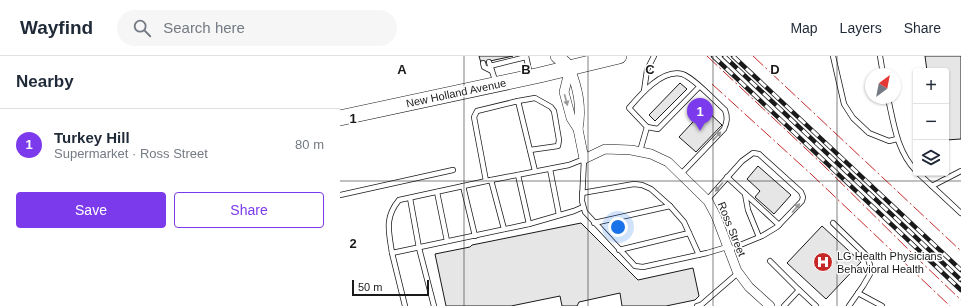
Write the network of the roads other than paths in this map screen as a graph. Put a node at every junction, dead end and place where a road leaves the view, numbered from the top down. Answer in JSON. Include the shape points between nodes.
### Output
{"nodes":[{"id":1,"x":526,"y":56,"type":"edge"},
{"id":2,"x":557,"y":56,"type":"edge"},
{"id":3,"x":619,"y":56,"type":"edge"},
{"id":4,"x":654,"y":56,"type":"edge"},
{"id":5,"x":833,"y":56,"type":"edge"},
{"id":6,"x":880,"y":56,"type":"edge"},
{"id":7,"x":514,"y":58,"type":"edge"},
{"id":8,"x":483,"y":63,"type":"dead end"},
{"id":9,"x":570,"y":68,"type":"junction"},
{"id":10,"x":882,"y":68,"type":"edge"},
{"id":11,"x":492,"y":71,"type":"junction"},
{"id":12,"x":531,"y":77,"type":"junction"},
{"id":13,"x":699,"y":87,"type":"junction"},
{"id":14,"x":644,"y":91,"type":"junction"},
{"id":15,"x":518,"y":101,"type":"junction"},
{"id":16,"x":889,"y":104,"type":"edge"},
{"id":17,"x":340,"y":118,"type":"edge"},
{"id":18,"x":647,"y":127,"type":"junction"},
{"id":19,"x":578,"y":129,"type":"junction"},
{"id":20,"x":897,"y":139,"type":"junction"},
{"id":21,"x":530,"y":150,"type":"junction"},
{"id":22,"x":640,"y":151,"type":"junction"},
{"id":23,"x":584,"y":158,"type":"junction"},
{"id":24,"x":913,"y":167,"type":"edge"},
{"id":25,"x":550,"y":169,"type":"junction"},
{"id":26,"x":453,"y":170,"type":"dead end"},
{"id":27,"x":535,"y":171,"type":"junction"},
{"id":28,"x":961,"y":171,"type":"edge"},
{"id":29,"x":681,"y":174,"type":"junction"},
{"id":30,"x":518,"y":175,"type":"junction"},
{"id":31,"x":921,"y":176,"type":"edge"},
{"id":32,"x":727,"y":177,"type":"junction"},
{"id":33,"x":489,"y":180,"type":"junction"},
{"id":34,"x":464,"y":186,"type":"junction"},
{"id":35,"x":932,"y":186,"type":"junction"},
{"id":36,"x":437,"y":192,"type":"junction"},
{"id":37,"x":582,"y":193,"type":"junction"},
{"id":38,"x":745,"y":194,"type":"junction"},
{"id":39,"x":340,"y":195,"type":"edge"},
{"id":40,"x":410,"y":198,"type":"junction"},
{"id":41,"x":707,"y":200,"type":"junction"},
{"id":42,"x":670,"y":206,"type":"junction"},
{"id":43,"x":582,"y":207,"type":"junction"},
{"id":44,"x":961,"y":213,"type":"edge"},
{"id":45,"x":560,"y":215,"type":"junction"},
{"id":46,"x":594,"y":223,"type":"junction"},
{"id":47,"x":833,"y":223,"type":"dead end"},
{"id":48,"x":529,"y":224,"type":"junction"},
{"id":49,"x":779,"y":225,"type":"junction"},
{"id":50,"x":504,"y":229,"type":"junction"},
{"id":51,"x":689,"y":232,"type":"junction"},
{"id":52,"x":475,"y":236,"type":"junction"},
{"id":53,"x":759,"y":237,"type":"junction"},
{"id":54,"x":447,"y":242,"type":"junction"},
{"id":55,"x":419,"y":248,"type":"junction"},
{"id":56,"x":728,"y":248,"type":"junction"},
{"id":57,"x":619,"y":250,"type":"junction"},
{"id":58,"x":392,"y":253,"type":"junction"},
{"id":59,"x":699,"y":255,"type":"junction"},
{"id":60,"x":770,"y":262,"type":"dead end"},
{"id":61,"x":738,"y":274,"type":"junction"},
{"id":62,"x":799,"y":290,"type":"junction"},
{"id":63,"x":858,"y":294,"type":"junction"},
{"id":64,"x":405,"y":306,"type":"edge"},
{"id":65,"x":434,"y":306,"type":"edge"},
{"id":66,"x":697,"y":306,"type":"edge"},
{"id":67,"x":770,"y":306,"type":"edge"},
{"id":68,"x":784,"y":306,"type":"edge"},
{"id":69,"x":816,"y":306,"type":"edge"},
{"id":70,"x":849,"y":306,"type":"edge"},
{"id":71,"x":882,"y":306,"type":"edge"}],
"edges":[{"from":1,"to":7,"type":"lane"},
{"from":1,"to":12,"type":"lane"},
{"from":2,"to":9,"type":"street"},
{"from":3,"to":9,"type":"main road","name":"New Holland Avenue"},
{"from":4,"to":14,"type":"lane","via":[[647,70]]},
{"from":5,"to":20,"type":"lane","via":[[844,104],[853,118],[869,133],[888,141]]},
{"from":6,"to":10,"type":"lane"},
{"from":7,"to":11,"type":"lane"},
{"from":8,"to":11,"type":"lane","via":[[484,67]]},
{"from":9,"to":12,"type":"main road","name":"New Holland Avenue"},
{"from":9,"to":19,"type":"street","via":[[577,86],[581,116]]},
{"from":9,"to":19,"type":"street","one_way":true,"via":[[564,92],[571,118]]},
{"from":11,"to":12,"type":"main road","name":"New Holland Avenue"},
{"from":11,"to":17,"type":"main road","name":"New Holland Avenue"},
{"from":13,"to":14,"type":"lane","via":[[683,74],[675,73],[667,75]]},
{"from":13,"to":18,"type":"lane","via":[[658,129]]},
{"from":29,"to":13,"type":"lane","one_way":true,"via":[[724,129],[727,122],[725,110]]},
{"from":14,"to":18,"type":"lane","via":[[629,108]]},
{"from":15,"to":21,"type":"lane"},
{"from":15,"to":21,"type":"lane","via":[[535,98],[554,111],[558,146]]},
{"from":15,"to":33,"type":"lane","via":[[477,111],[474,117]]},
{"from":16,"to":20,"type":"lane"},
{"from":18,"to":22,"type":"lane"},
{"from":19,"to":23,"type":"street"},
{"from":20,"to":24,"type":"lane","via":[[904,156]]},
{"from":21,"to":27,"type":"lane"},
{"from":22,"to":23,"type":"street","name":"Ross Street","via":[[605,149]]},
{"from":22,"to":29,"type":"street","name":"Ross Street","via":[[668,162]]},
{"from":23,"to":25,"type":"lane"},
{"from":23,"to":37,"type":"lane"},
{"from":25,"to":27,"type":"lane"},
{"from":25,"to":45,"type":"lane"},
{"from":26,"to":39,"type":"lane"},
{"from":27,"to":30,"type":"lane"},
{"from":28,"to":35,"type":"lane"},
{"from":29,"to":41,"type":"street","name":"Ross Street"},
{"from":30,"to":33,"type":"lane"},
{"from":30,"to":48,"type":"lane"},
{"from":31,"to":35,"type":"lane"},
{"from":32,"to":38,"type":"lane"},
{"from":32,"to":41,"type":"lane","one_way":true},
{"from":49,"to":32,"type":"lane","one_way":true,"via":[[802,201],[801,192],[759,154],[753,153]]},
{"from":33,"to":34,"type":"lane"},
{"from":33,"to":50,"type":"lane"},
{"from":34,"to":36,"type":"lane"},
{"from":34,"to":52,"type":"lane"},
{"from":35,"to":44,"type":"lane"},
{"from":36,"to":40,"type":"lane"},
{"from":36,"to":54,"type":"lane"},
{"from":37,"to":42,"type":"lane","via":[[634,184],[642,185],[651,189]]},
{"from":37,"to":43,"type":"lane"},
{"from":38,"to":49,"type":"lane"},
{"from":38,"to":53,"type":"lane","via":[[748,210]]},
{"from":40,"to":55,"type":"lane"},
{"from":40,"to":58,"type":"lane","via":[[399,200],[394,207],[388,227]]},
{"from":41,"to":56,"type":"street","name":"Ross Street"},
{"from":42,"to":46,"type":"lane"},
{"from":42,"to":51,"type":"lane"},
{"from":43,"to":45,"type":"lane"},
{"from":43,"to":46,"type":"lane"},
{"from":45,"to":48,"type":"lane"},
{"from":46,"to":57,"type":"lane"},
{"from":47,"to":63,"type":"lane","via":[[867,256],[870,274]]},
{"from":48,"to":50,"type":"lane"},
{"from":49,"to":53,"type":"lane"},
{"from":50,"to":52,"type":"lane"},
{"from":51,"to":57,"type":"lane"},
{"from":51,"to":59,"type":"lane"},
{"from":52,"to":54,"type":"lane"},
{"from":53,"to":56,"type":"lane"},
{"from":54,"to":55,"type":"lane"},
{"from":55,"to":58,"type":"lane"},
{"from":55,"to":65,"type":"lane"},
{"from":56,"to":59,"type":"lane"},
{"from":56,"to":61,"type":"street","name":"Ross Street"},
{"from":57,"to":59,"type":"lane","via":[[631,263],[639,267]]},
{"from":58,"to":64,"type":"lane"},
{"from":60,"to":62,"type":"lane"},
{"from":61,"to":66,"type":"lane"},
{"from":61,"to":67,"type":"street","name":"Ross Street"},
{"from":62,"to":68,"type":"lane"},
{"from":62,"to":69,"type":"lane"},
{"from":63,"to":70,"type":"lane"},
{"from":63,"to":71,"type":"lane"}]}
